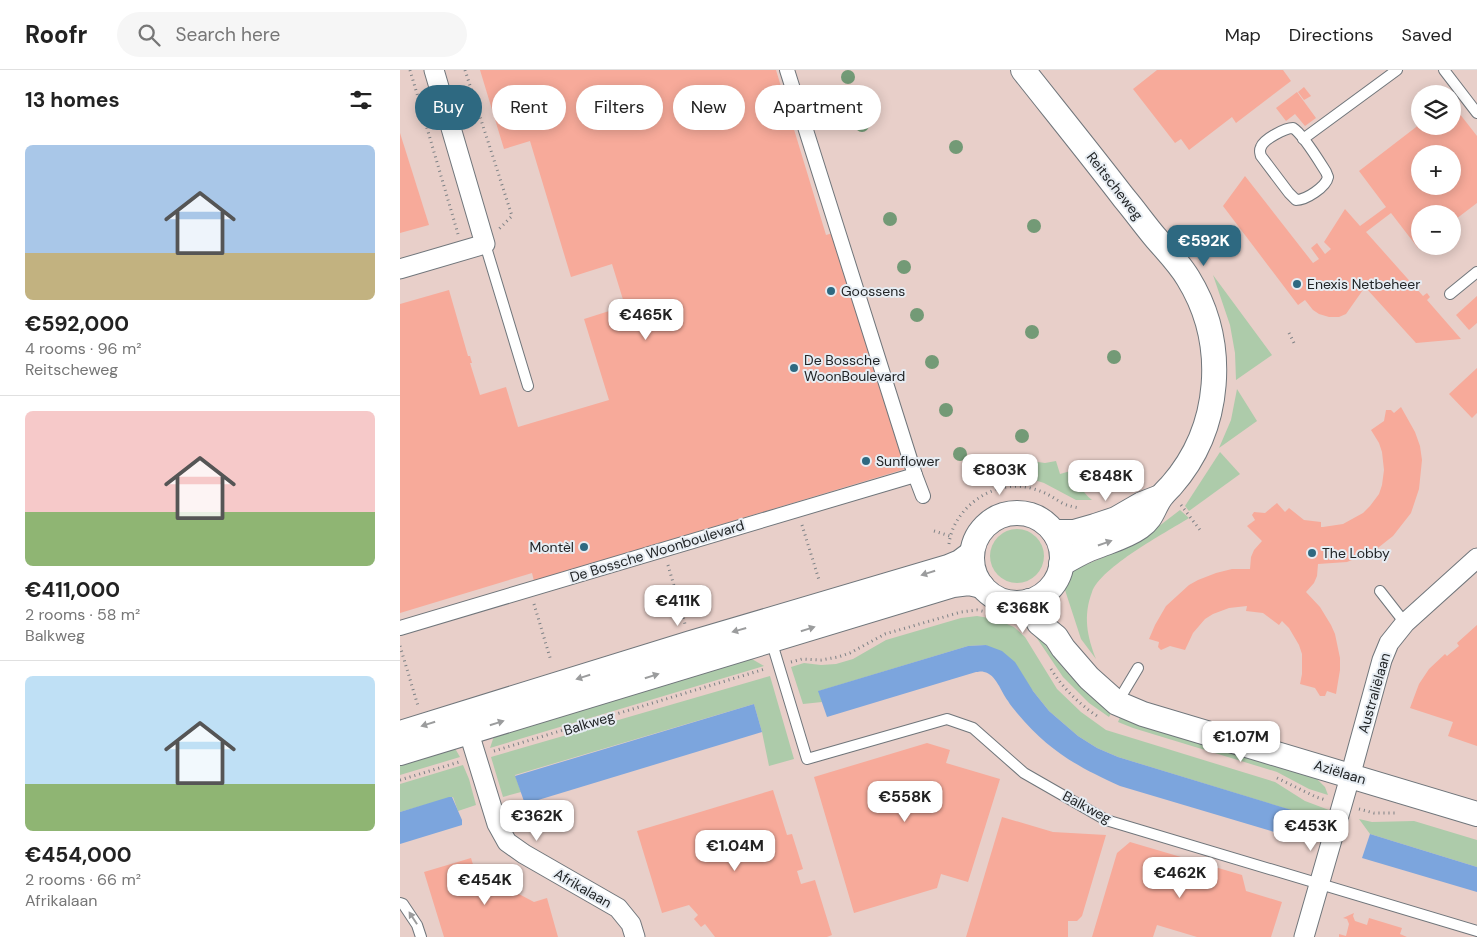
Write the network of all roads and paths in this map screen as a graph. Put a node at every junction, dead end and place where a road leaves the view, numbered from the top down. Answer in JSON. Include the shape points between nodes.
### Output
{"nodes":[{"id":1,"x":410,"y":70,"type":"edge"},
{"id":2,"x":434,"y":70,"type":"edge"},
{"id":3,"x":465,"y":70,"type":"edge"},
{"id":4,"x":787,"y":70,"type":"edge"},
{"id":5,"x":1023,"y":70,"type":"edge"},
{"id":6,"x":1397,"y":70,"type":"edge"},
{"id":7,"x":1444,"y":70,"type":"edge"},
{"id":8,"x":1477,"y":113,"type":"edge"},
{"id":9,"x":1303,"y":139,"type":"junction"},
{"id":10,"x":458,"y":234,"type":"dead end"},
{"id":11,"x":485,"y":244,"type":"junction"},
{"id":12,"x":400,"y":269,"type":"edge"},
{"id":13,"x":1477,"y":272,"type":"edge"},
{"id":14,"x":1450,"y":294,"type":"dead end"},
{"id":15,"x":1289,"y":333,"type":"dead end"},
{"id":16,"x":1296,"y":345,"type":"dead end"},
{"id":17,"x":528,"y":386,"type":"dead end"},
{"id":18,"x":915,"y":475,"type":"junction"},
{"id":19,"x":1164,"y":493,"type":"junction"},
{"id":20,"x":923,"y":496,"type":"dead end"},
{"id":21,"x":1080,"y":508,"type":"dead end"},
{"id":22,"x":797,"y":510,"type":"junction"},
{"id":23,"x":1200,"y":530,"type":"dead end"},
{"id":24,"x":934,"y":531,"type":"dead end"},
{"id":25,"x":1054,"y":532,"type":"junction"},
{"id":26,"x":950,"y":536,"type":"junction"},
{"id":27,"x":663,"y":550,"type":"junction"},
{"id":28,"x":972,"y":553,"type":"junction"},
{"id":29,"x":1477,"y":558,"type":"edge"},
{"id":30,"x":1061,"y":564,"type":"junction"},
{"id":31,"x":951,"y":576,"type":"junction"},
{"id":32,"x":819,"y":580,"type":"dead end"},
{"id":33,"x":982,"y":586,"type":"junction"},
{"id":34,"x":530,"y":589,"type":"junction"},
{"id":35,"x":1380,"y":591,"type":"dead end"},
{"id":36,"x":1039,"y":596,"type":"junction"},
{"id":37,"x":961,"y":612,"type":"junction"},
{"id":38,"x":996,"y":614,"type":"dead end"},
{"id":39,"x":1405,"y":623,"type":"junction"},
{"id":40,"x":400,"y":628,"type":"edge"},
{"id":41,"x":768,"y":631,"type":"junction"},
{"id":42,"x":691,"y":644,"type":"junction"},
{"id":43,"x":400,"y":646,"type":"edge"},
{"id":44,"x":551,"y":661,"type":"dead end"},
{"id":45,"x":779,"y":665,"type":"junction"},
{"id":46,"x":1138,"y":668,"type":"dead end"},
{"id":47,"x":1118,"y":703,"type":"junction"},
{"id":48,"x":466,"y":723,"type":"junction"},
{"id":49,"x":424,"y":726,"type":"junction"},
{"id":50,"x":400,"y":733,"type":"edge"},
{"id":51,"x":400,"y":752,"type":"edge"},
{"id":52,"x":476,"y":756,"type":"junction"},
{"id":53,"x":1350,"y":776,"type":"junction"},
{"id":54,"x":400,"y":780,"type":"edge"},
{"id":55,"x":1477,"y":814,"type":"edge"},
{"id":56,"x":1319,"y":884,"type":"junction"},
{"id":57,"x":400,"y":903,"type":"edge"},
{"id":58,"x":1477,"y":931,"type":"edge"},
{"id":59,"x":421,"y":937,"type":"edge"},
{"id":60,"x":635,"y":937,"type":"edge"},
{"id":61,"x":1304,"y":937,"type":"edge"}],
"edges":[{"from":1,"to":10,"type":"path"},
{"from":2,"to":11,"type":"street"},
{"from":3,"to":11,"type":"path","via":[[512,216]]},
{"from":4,"to":18,"type":"street"},
{"from":5,"to":19,"type":"street","name":"Reitscheweg","via":[[1184,271],[1207,320],[1215,365],[1207,423],[1187,465]]},
{"from":6,"to":9,"type":"lane"},
{"from":7,"to":8,"type":"lane"},
{"from":9,"to":9,"type":"lane","via":[[1328,177],[1326,183],[1305,199],[1296,200],[1261,156],[1260,148],[1285,129],[1294,128]]},
{"from":11,"to":12,"type":"street"},
{"from":11,"to":17,"type":"lane"},
{"from":13,"to":14,"type":"lane"},
{"from":15,"to":16,"type":"path"},
{"from":18,"to":20,"type":"street"},
{"from":18,"to":22,"type":"street","name":"De Bossche Woonboulevard"},
{"from":19,"to":23,"type":"path"},
{"from":19,"to":25,"type":"street","name":"Reitscheweg","via":[[1102,524],[1074,532]]},
{"from":30,"to":19,"type":"street","name":"Reitscheweg","one_way":true,"via":[[1140,527],[1151,517]]},
{"from":21,"to":26,"type":"path","via":[[1063,504],[1046,493],[1007,486],[976,500],[965,510]]},
{"from":22,"to":27,"type":"street","name":"De Bossche Woonboulevard"},
{"from":22,"to":32,"type":"path"},
{"from":24,"to":26,"type":"path"},
{"from":25,"to":28,"type":"street","via":[[1032,516],[1019,513],[1000,516],[983,528]]},
{"from":25,"to":30,"type":"street","via":[[1059,542]]},
{"from":26,"to":31,"type":"path"},
{"from":27,"to":34,"type":"street","name":"De Bossche Woonboulevard"},
{"from":27,"to":42,"type":"path"},
{"from":28,"to":31,"type":"street","name":"Balkweg","via":[[960,562]]},
{"from":28,"to":33,"type":"street","via":[[972,565]]},
{"from":29,"to":39,"type":"street","name":"Australiëlaan"},
{"from":30,"to":36,"type":"street","via":[[1058,574]]},
{"from":31,"to":33,"type":"street","name":"Balkweg"},
{"from":31,"to":37,"type":"path"},
{"from":31,"to":41,"type":"street","name":"Balkweg"},
{"from":33,"to":36,"type":"street","via":[[990,594],[1011,602]]},
{"from":34,"to":40,"type":"street","name":"De Bossche Woonboulevard"},
{"from":34,"to":44,"type":"path"},
{"from":35,"to":39,"type":"lane"},
{"from":36,"to":47,"type":"street","name":"Aziëlaan","via":[[1039,623],[1056,637],[1089,678]]},
{"from":37,"to":38,"type":"path","name":"Balkweg","via":[[977,610]]},
{"from":37,"to":45,"type":"path","name":"Balkweg","via":[[885,634],[838,657],[802,659]]},
{"from":39,"to":53,"type":"street","name":"Australiëlaan","via":[[1389,643],[1382,660]]},
{"from":41,"to":42,"type":"street","name":"Balkweg","one_way":true},
{"from":41,"to":45,"type":"lane","name":"Balkweg"},
{"from":48,"to":41,"type":"street","name":"Balkweg","one_way":true,"via":[[697,662]]},
{"from":42,"to":48,"type":"street","name":"Balkweg","one_way":true},
{"from":43,"to":49,"type":"path"},
{"from":45,"to":52,"type":"path","name":"Balkweg"},
{"from":45,"to":56,"type":"lane","name":"Balkweg","via":[[807,759],[947,719],[973,728],[1024,773],[1106,820]]},
{"from":46,"to":47,"type":"lane"},
{"from":47,"to":53,"type":"street","name":"Aziëlaan","via":[[1143,714]]},
{"from":48,"to":49,"type":"street","name":"Balkweg","one_way":true},
{"from":48,"to":51,"type":"street","name":"Balkweg"},
{"from":48,"to":52,"type":"street","name":"Afrikalaan"},
{"from":49,"to":50,"type":"street","name":"Balkweg"},
{"from":52,"to":54,"type":"path","name":"Balkweg"},
{"from":52,"to":60,"type":"street","name":"Afrikalaan","via":[[497,824],[507,842],[618,908],[631,924]]},
{"from":53,"to":55,"type":"street","name":"Aziëlaan"},
{"from":53,"to":56,"type":"street"},
{"from":56,"to":58,"type":"lane","name":"Balkweg"},
{"from":56,"to":61,"type":"street"},
{"from":59,"to":57,"type":"lane","one_way":true,"via":[[417,925]]}]}
